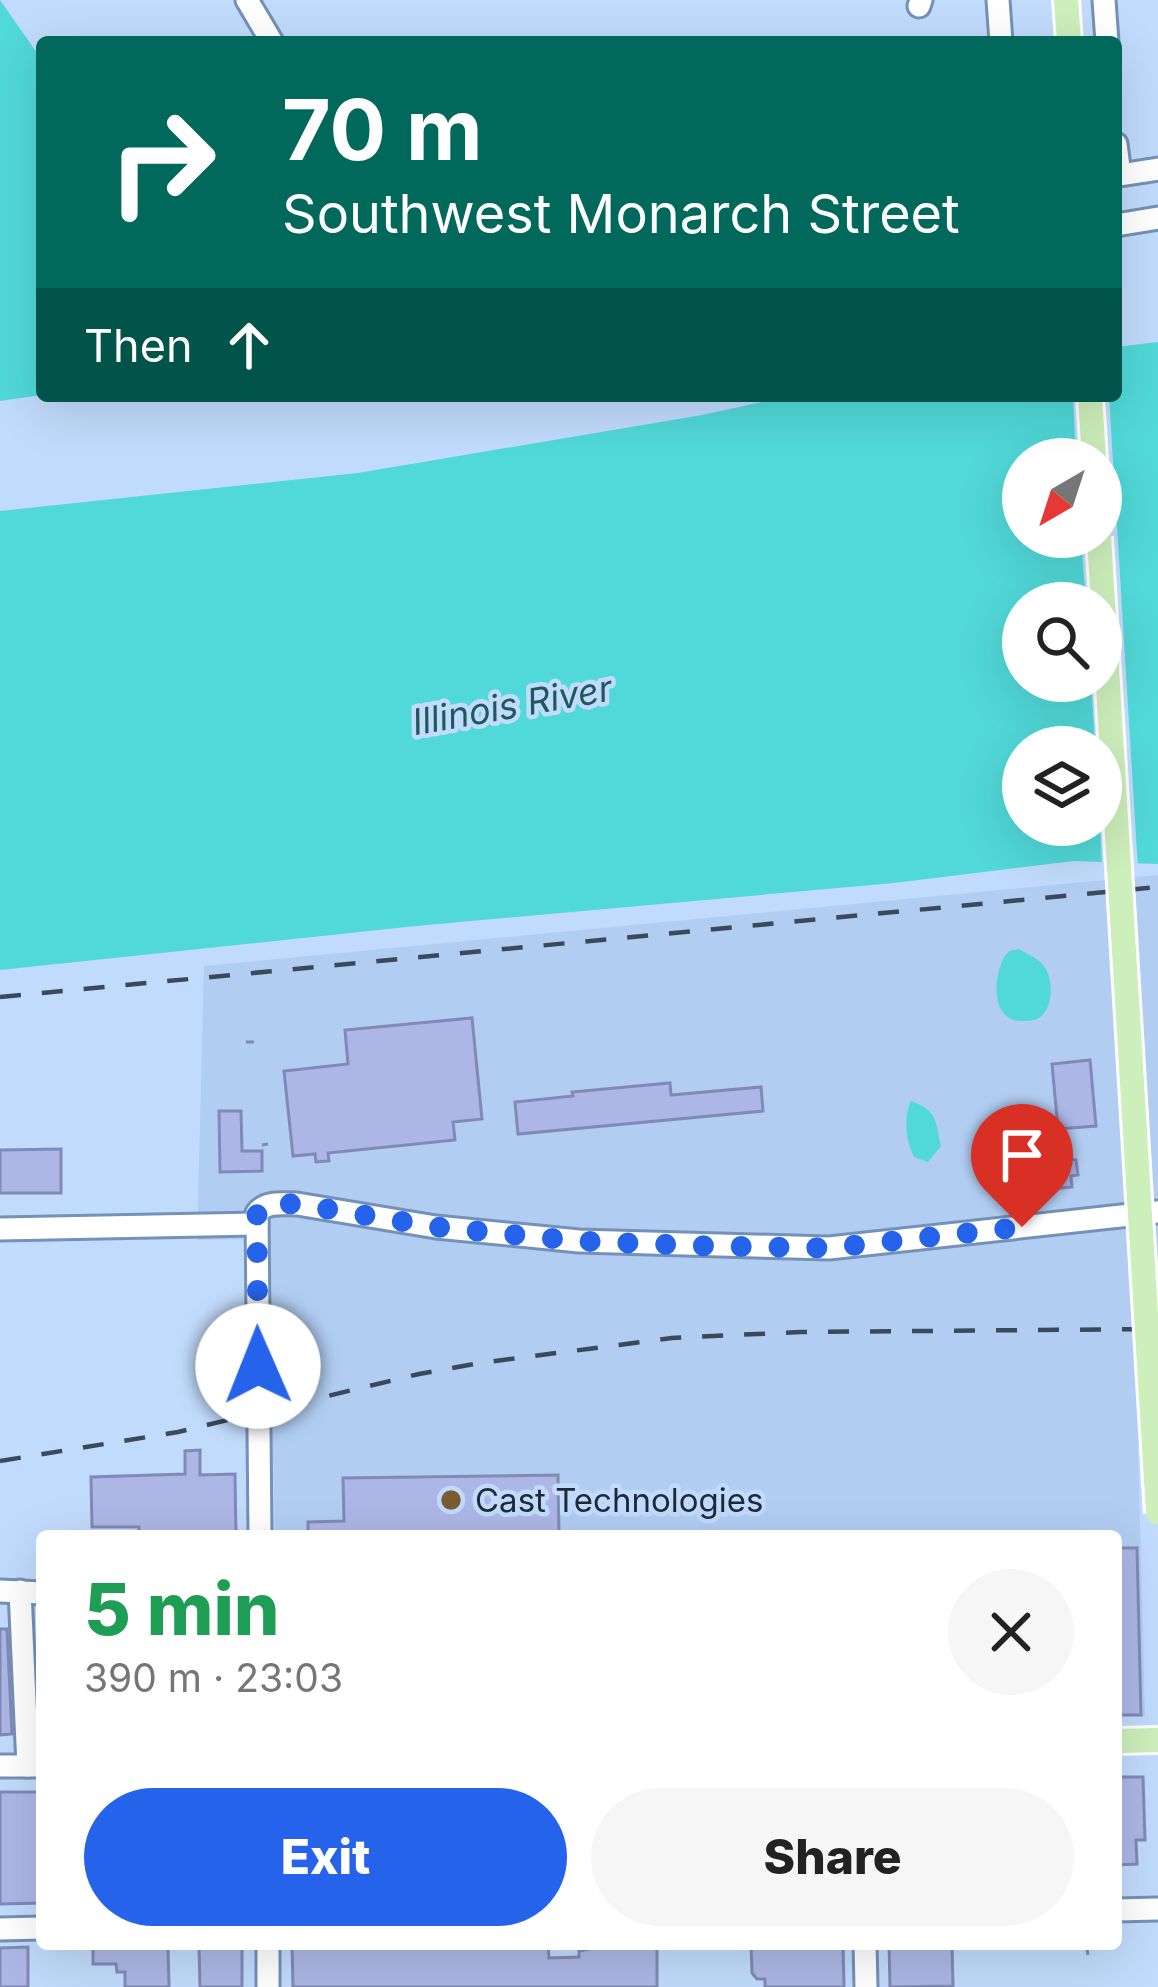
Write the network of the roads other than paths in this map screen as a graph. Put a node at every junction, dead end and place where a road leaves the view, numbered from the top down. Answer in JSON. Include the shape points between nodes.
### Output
{"nodes":[{"id":1,"x":247,"y":0,"type":"edge"},
{"id":2,"x":998,"y":0,"type":"edge"},
{"id":3,"x":1066,"y":0,"type":"edge"},
{"id":4,"x":1104,"y":0,"type":"edge"},
{"id":5,"x":268,"y":36,"type":"edge"},
{"id":6,"x":1001,"y":36,"type":"edge"},
{"id":7,"x":1069,"y":36,"type":"edge"},
{"id":8,"x":1107,"y":36,"type":"edge"},
{"id":9,"x":1158,"y":169,"type":"edge"},
{"id":10,"x":1122,"y":175,"type":"edge"},
{"id":11,"x":1158,"y":218,"type":"edge"},
{"id":12,"x":1122,"y":224,"type":"edge"},
{"id":13,"x":1090,"y":402,"type":"edge"},
{"id":14,"x":1093,"y":438,"type":"edge"},
{"id":15,"x":1100,"y":558,"type":"edge"},
{"id":16,"x":1158,"y":1212,"type":"edge"},
{"id":17,"x":257,"y":1224,"type":"junction"},
{"id":18,"x":0,"y":1229,"type":"edge"},
{"id":19,"x":1158,"y":1513,"type":"edge"},
{"id":20,"x":260,"y":1530,"type":"edge"},
{"id":21,"x":21,"y":1592,"type":"edge"},
{"id":22,"x":1158,"y":1740,"type":"edge"},
{"id":23,"x":1122,"y":1741,"type":"edge"},
{"id":24,"x":0,"y":1766,"type":"edge"},
{"id":25,"x":35,"y":1766,"type":"edge"},
{"id":26,"x":1158,"y":1909,"type":"edge"},
{"id":27,"x":1122,"y":1910,"type":"edge"},
{"id":28,"x":36,"y":1928,"type":"edge"},
{"id":29,"x":0,"y":1929,"type":"edge"},
{"id":30,"x":268,"y":1950,"type":"edge"},
{"id":31,"x":865,"y":1950,"type":"edge"},
{"id":32,"x":268,"y":1987,"type":"edge"},
{"id":33,"x":866,"y":1987,"type":"edge"}],
"edges":[{"from":1,"to":5,"type":"street"},
{"from":2,"to":6,"type":"street"},
{"from":3,"to":7,"type":"main road"},
{"from":4,"to":8,"type":"street"},
{"from":9,"to":10,"type":"street"},
{"from":11,"to":12,"type":"street"},
{"from":13,"to":14,"type":"main road"},
{"from":15,"to":19,"type":"main road","bridge":true},
{"from":16,"to":17,"type":"street","via":[[829,1248],[579,1241],[297,1204],[261,1208]]},
{"from":17,"to":18,"type":"street"},
{"from":17,"to":20,"type":"street"},
{"from":21,"to":25,"type":"street"},
{"from":22,"to":23,"type":"main road"},
{"from":24,"to":25,"type":"street"},
{"from":26,"to":27,"type":"street"},
{"from":28,"to":29,"type":"street"},
{"from":30,"to":32,"type":"street"},
{"from":31,"to":33,"type":"street"}]}
